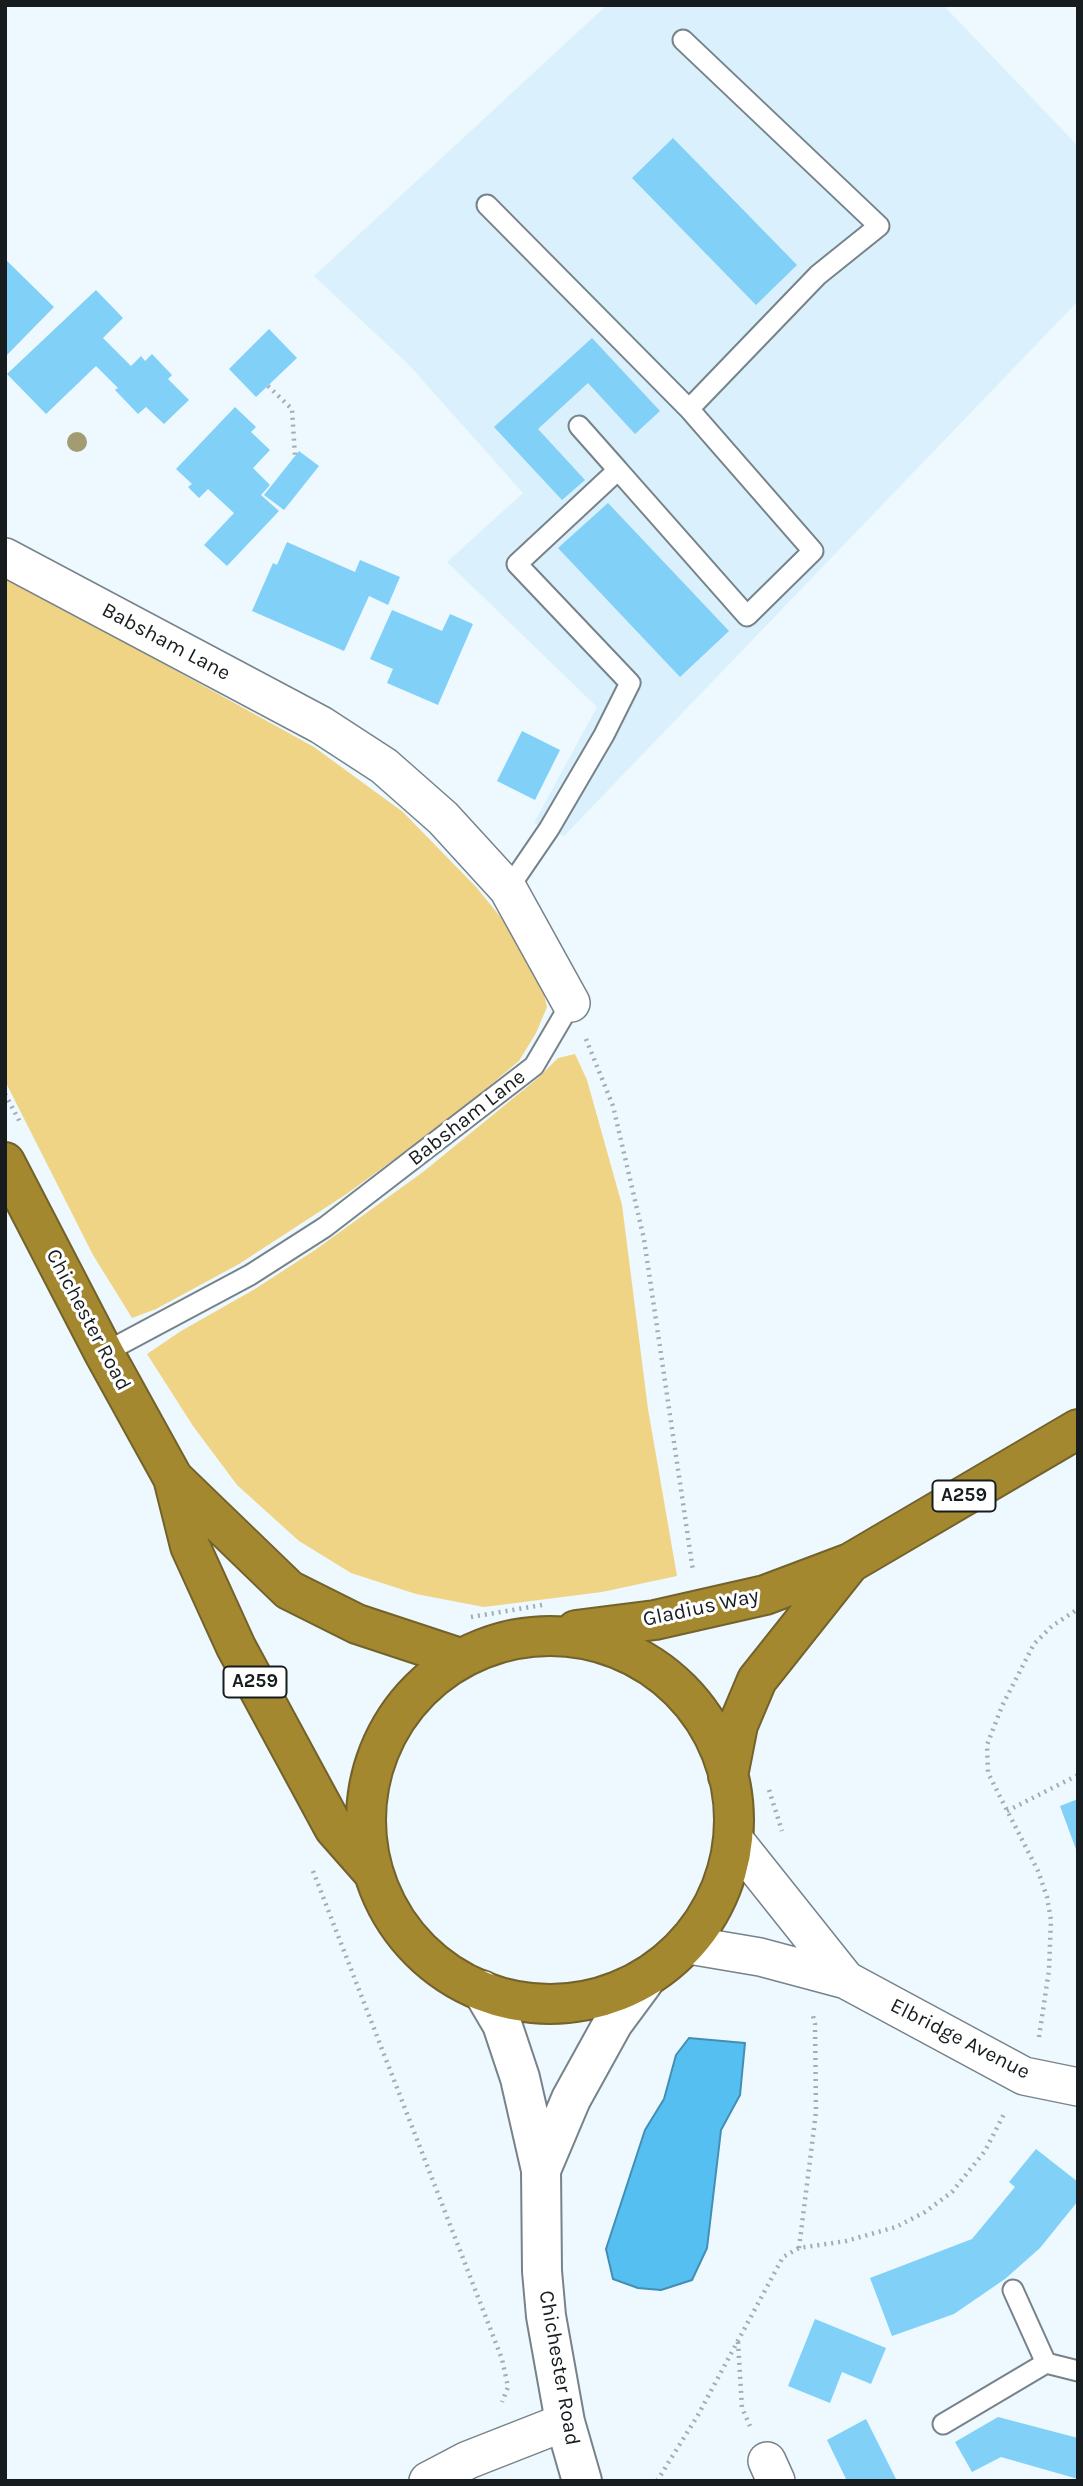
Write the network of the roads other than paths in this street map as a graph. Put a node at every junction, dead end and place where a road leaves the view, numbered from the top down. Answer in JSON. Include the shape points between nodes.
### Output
{"nodes":[{"id":1,"x":683,"y":40,"type":"dead end"},
{"id":2,"x":486,"y":205,"type":"dead end"},
{"id":3,"x":690,"y":409,"type":"junction"},
{"id":4,"x":579,"y":426,"type":"dead end"},
{"id":5,"x":618,"y":470,"type":"junction"},
{"id":6,"x":5,"y":557,"type":"edge"},
{"id":7,"x":508,"y":889,"type":"junction"},
{"id":8,"x":571,"y":1003,"type":"joint"},
{"id":9,"x":15,"y":1146,"type":"edge"},
{"id":10,"x":104,"y":1353,"type":"junction"},
{"id":11,"x":1078,"y":1429,"type":"edge"},
{"id":12,"x":173,"y":1478,"type":"junction"},
{"id":13,"x":850,"y":1563,"type":"junction"},
{"id":14,"x":547,"y":1619,"type":"junction"},
{"id":15,"x":457,"y":1657,"type":"junction"},
{"id":16,"x":729,"y":1776,"type":"junction"},
{"id":17,"x":736,"y":1842,"type":"junction"},
{"id":18,"x":371,"y":1870,"type":"junction"},
{"id":19,"x":689,"y":1945,"type":"junction"},
{"id":20,"x":846,"y":1980,"type":"junction"},
{"id":21,"x":644,"y":1981,"type":"junction"},
{"id":22,"x":482,"y":1990,"type":"junction"},
{"id":23,"x":1078,"y":2087,"type":"edge"},
{"id":24,"x":541,"y":2170,"type":"junction"},
{"id":25,"x":1013,"y":2290,"type":"dead end"},
{"id":26,"x":1046,"y":2363,"type":"junction"},
{"id":27,"x":1078,"y":2371,"type":"edge"},
{"id":28,"x":565,"y":2422,"type":"junction"},
{"id":29,"x":943,"y":2424,"type":"dead end"},
{"id":30,"x":428,"y":2481,"type":"edge"},
{"id":31,"x":582,"y":2481,"type":"edge"}],
"edges":[{"from":1,"to":3,"type":"lane","via":[[879,226],[818,275]]},
{"from":2,"to":3,"type":"lane"},
{"from":3,"to":5,"type":"lane","via":[[813,551],[747,616]]},
{"from":4,"to":5,"type":"lane"},
{"from":5,"to":7,"type":"lane","via":[[517,564],[630,683],[549,829]]},
{"from":6,"to":7,"type":"street","name":"Babsham Lane","via":[[321,725],[373,759],[443,818]]},
{"from":7,"to":8,"type":"street","name":"Babsham Lane"},
{"from":8,"to":10,"type":"lane","name":"Babsham Lane","via":[[534,1066],[325,1227],[250,1275]]},
{"from":9,"to":10,"type":"highway","name":"Chichester Road","number":"A259"},
{"from":10,"to":12,"type":"highway","name":"Chichester Road","number":"A259"},
{"from":11,"to":13,"type":"highway","name":"Gladius Way","number":"A259"},
{"from":12,"to":15,"type":"highway","name":"Chichester Road","number":"A259","via":[[289,1590],[357,1624]]},
{"from":12,"to":18,"type":"highway","name":"Chichester Road","number":"A259","via":[[190,1546],[236,1647],[334,1829]]},
{"from":13,"to":14,"type":"highway","name":"Gladius Way","number":"A259","via":[[765,1595],[655,1620]]},
{"from":13,"to":16,"type":"highway","name":"Gladius Way","number":"A259","via":[[757,1680],[738,1725]]},
{"from":14,"to":15,"type":"highway","name":"Gladius Way"},
{"from":14,"to":16,"type":"highway","via":[[644,1659],[685,1692]]},
{"from":15,"to":18,"type":"highway","via":[[407,1701],[377,1753],[364,1811]]},
{"from":16,"to":17,"type":"highway"},
{"from":17,"to":19,"type":"highway","via":[[721,1896]]},
{"from":17,"to":20,"type":"street","name":"Elbridge Avenue"},
{"from":18,"to":22,"type":"highway","via":[[391,1917],[424,1957]]},
{"from":19,"to":20,"type":"street","name":"Elbridge Avenue","via":[[760,1957]]},
{"from":19,"to":21,"type":"highway"},
{"from":20,"to":23,"type":"street","name":"Elbridge Avenue","via":[[1024,2076]]},
{"from":21,"to":22,"type":"highway","via":[[601,1999],[556,2006],[510,2002]]},
{"from":21,"to":24,"type":"main road","name":"Chichester Road","via":[[613,2023],[570,2099]]},
{"from":22,"to":24,"type":"main road","name":"Chichester Road","via":[[502,2024],[520,2078]]},
{"from":24,"to":28,"type":"main road","name":"Chichester Road","via":[[546,2316]]},
{"from":25,"to":26,"type":"lane"},
{"from":26,"to":27,"type":"lane"},
{"from":26,"to":29,"type":"lane"},
{"from":28,"to":30,"type":"street"},
{"from":28,"to":31,"type":"main road","name":"Chichester Road"}]}
